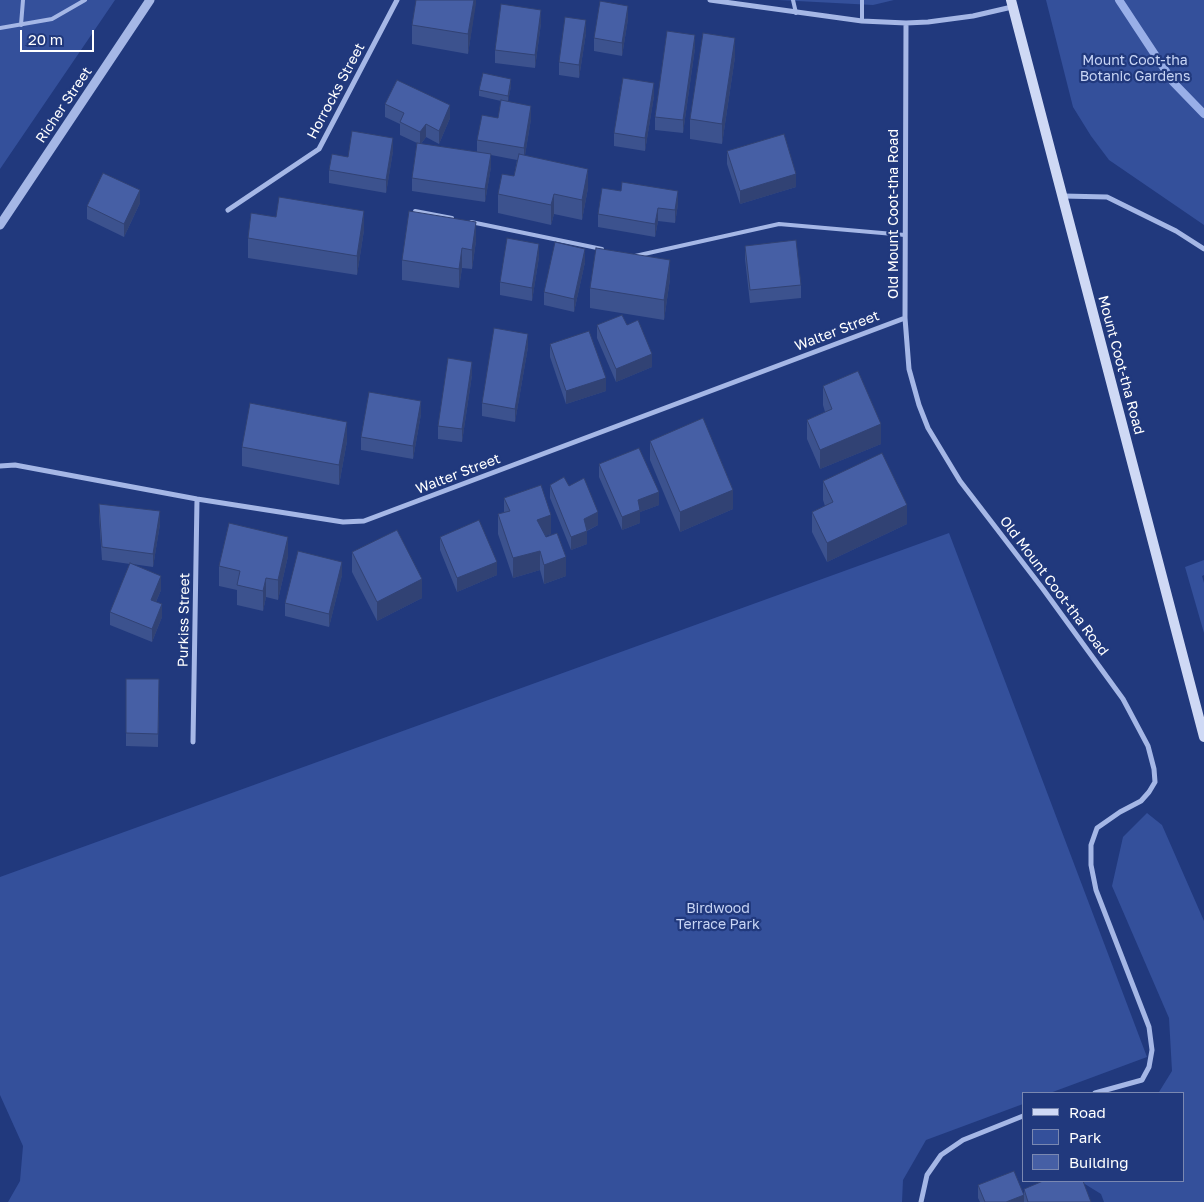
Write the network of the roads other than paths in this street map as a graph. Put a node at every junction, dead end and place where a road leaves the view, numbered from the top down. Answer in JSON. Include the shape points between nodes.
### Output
{"nodes":[{"id":1,"x":23,"y":0,"type":"edge"},
{"id":2,"x":85,"y":0,"type":"edge"},
{"id":3,"x":150,"y":0,"type":"edge"},
{"id":4,"x":397,"y":0,"type":"edge"},
{"id":5,"x":710,"y":0,"type":"edge"},
{"id":6,"x":793,"y":0,"type":"edge"},
{"id":7,"x":862,"y":0,"type":"edge"},
{"id":8,"x":1012,"y":3,"type":"edge"},
{"id":9,"x":796,"y":13,"type":"junction"},
{"id":10,"x":862,"y":21,"type":"junction"},
{"id":11,"x":906,"y":23,"type":"junction"},
{"id":12,"x":21,"y":25,"type":"junction"},
{"id":13,"x":0,"y":28,"type":"edge"},
{"id":14,"x":1063,"y":196,"type":"junction"},
{"id":15,"x":228,"y":210,"type":"dead end"},
{"id":16,"x":415,"y":211,"type":"edge"},
{"id":17,"x":453,"y":218,"type":"edge"},
{"id":18,"x":463,"y":220,"type":"edge"},
{"id":19,"x":0,"y":225,"type":"edge"},
{"id":20,"x":905,"y":235,"type":"junction"},
{"id":21,"x":1204,"y":249,"type":"edge"},
{"id":22,"x":606,"y":250,"type":"edge"},
{"id":23,"x":625,"y":254,"type":"edge"},
{"id":24,"x":905,"y":318,"type":"junction"},
{"id":25,"x":0,"y":466,"type":"edge"},
{"id":26,"x":197,"y":499,"type":"junction"},
{"id":27,"x":1204,"y":737,"type":"edge"},
{"id":28,"x":193,"y":742,"type":"dead end"},
{"id":29,"x":1099,"y":1092,"type":"edge"},
{"id":30,"x":1022,"y":1116,"type":"edge"},
{"id":31,"x":921,"y":1202,"type":"edge"}],
"edges":[{"from":1,"to":12,"type":"lane"},
{"from":2,"to":12,"type":"lane","via":[[52,19]]},
{"from":3,"to":19,"type":"street","name":"Richer Street"},
{"from":4,"to":15,"type":"street","name":"Horrocks Street","via":[[319,149]]},
{"from":5,"to":9,"type":"street"},
{"from":6,"to":9,"type":"lane"},
{"from":7,"to":10,"type":"lane"},
{"from":8,"to":11,"type":"street","via":[[973,16]]},
{"from":8,"to":14,"type":"main road","name":"Mount Coot-tha Road"},
{"from":9,"to":10,"type":"street"},
{"from":10,"to":11,"type":"street"},
{"from":11,"to":20,"type":"street","name":"Old Mount Coot-tha Road"},
{"from":12,"to":13,"type":"lane"},
{"from":14,"to":21,"type":"street","via":[[1107,197],[1176,231]]},
{"from":14,"to":27,"type":"main road","name":"Mount Coot-tha Road"},
{"from":16,"to":17,"type":"lane"},
{"from":18,"to":22,"type":"lane"},
{"from":20,"to":23,"type":"lane","via":[[779,224],[635,256]]},
{"from":20,"to":24,"type":"street","name":"Old Mount Coot-tha Road"},
{"from":24,"to":26,"type":"street","name":"Walter Street","via":[[364,521],[343,522]]},
{"from":24,"to":29,"type":"street","name":"Old Mount Coot-tha Road","via":[[909,369],[928,428],[960,481],[1123,699],[1148,746],[1154,769],[1155,782],[1149,792],[1141,801],[1098,828],[1091,846],[1096,890],[1149,1027],[1152,1050],[1150,1067],[1142,1080]]},
{"from":25,"to":26,"type":"street","name":"Walter Street"},
{"from":26,"to":28,"type":"street","name":"Purkiss Street"},
{"from":30,"to":31,"type":"street","via":[[963,1140],[941,1155],[927,1175]]}]}
